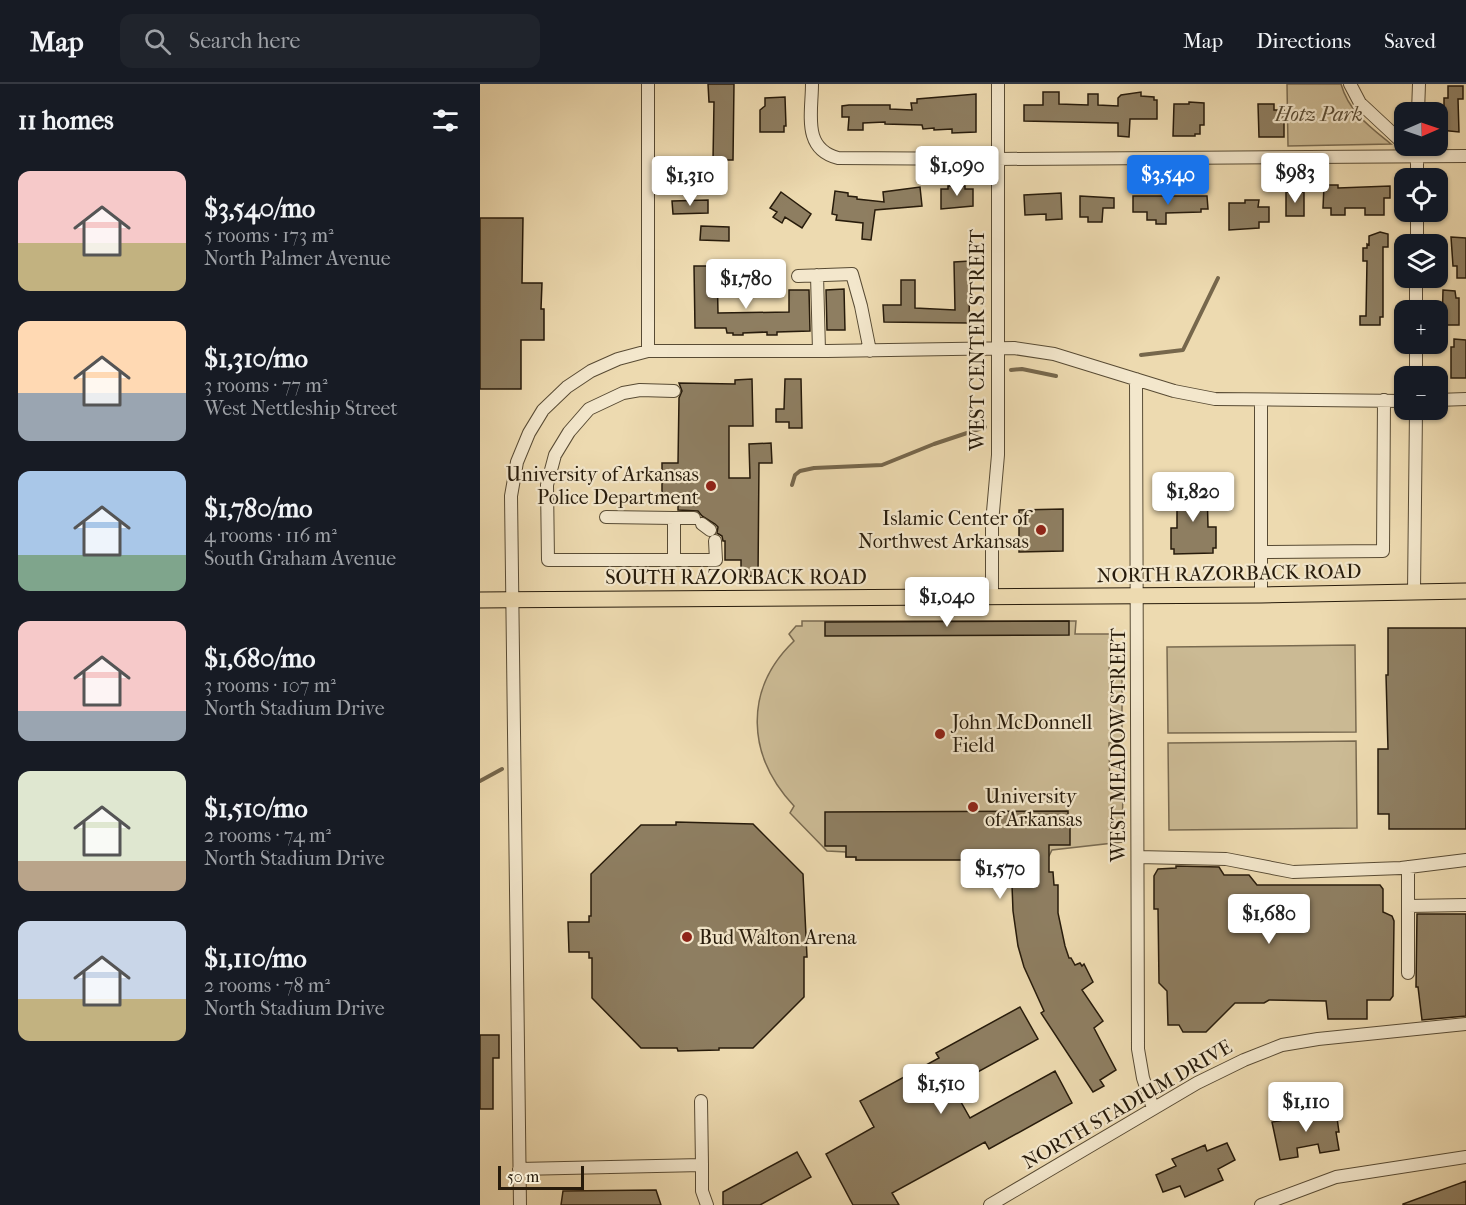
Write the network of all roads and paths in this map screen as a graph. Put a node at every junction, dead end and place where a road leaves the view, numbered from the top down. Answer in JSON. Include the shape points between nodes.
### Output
{"nodes":[{"id":1,"x":648,"y":84,"type":"edge"},
{"id":2,"x":812,"y":84,"type":"edge"},
{"id":3,"x":998,"y":84,"type":"edge"},
{"id":4,"x":1350,"y":84,"type":"edge"},
{"id":5,"x":1419,"y":84,"type":"edge"},
{"id":6,"x":1418,"y":102,"type":"edge"},
{"id":7,"x":1394,"y":135,"type":"edge"},
{"id":8,"x":1394,"y":151,"type":"edge"},
{"id":9,"x":1448,"y":154,"type":"edge"},
{"id":10,"x":1466,"y":156,"type":"edge"},
{"id":11,"x":998,"y":159,"type":"junction"},
{"id":12,"x":817,"y":275,"type":"junction"},
{"id":13,"x":798,"y":276,"type":"dead end"},
{"id":14,"x":998,"y":349,"type":"junction"},
{"id":15,"x":648,"y":351,"type":"junction"},
{"id":16,"x":819,"y":351,"type":"junction"},
{"id":17,"x":870,"y":351,"type":"junction"},
{"id":18,"x":1136,"y":379,"type":"junction"},
{"id":19,"x":674,"y":391,"type":"dead end"},
{"id":20,"x":1466,"y":399,"type":"edge"},
{"id":21,"x":1384,"y":400,"type":"junction"},
{"id":22,"x":1394,"y":400,"type":"edge"},
{"id":23,"x":1448,"y":400,"type":"edge"},
{"id":24,"x":1261,"y":401,"type":"junction"},
{"id":25,"x":1416,"y":420,"type":"edge"},
{"id":26,"x":606,"y":517,"type":"dead end"},
{"id":27,"x":674,"y":518,"type":"junction"},
{"id":28,"x":1261,"y":552,"type":"junction"},
{"id":29,"x":674,"y":560,"type":"junction"},
{"id":30,"x":1466,"y":591,"type":"edge"},
{"id":31,"x":1414,"y":592,"type":"junction"},
{"id":32,"x":1260,"y":595,"type":"junction"},
{"id":33,"x":1136,"y":596,"type":"junction"},
{"id":34,"x":992,"y":597,"type":"junction"},
{"id":35,"x":511,"y":599,"type":"junction"},
{"id":36,"x":480,"y":600,"type":"edge"},
{"id":37,"x":1138,"y":857,"type":"junction"},
{"id":38,"x":1466,"y":860,"type":"edge"},
{"id":39,"x":1408,"y":867,"type":"junction"},
{"id":40,"x":1466,"y":905,"type":"edge"},
{"id":41,"x":1408,"y":906,"type":"junction"},
{"id":42,"x":1408,"y":973,"type":"dead end"},
{"id":43,"x":1466,"y":1024,"type":"edge"},
{"id":44,"x":701,"y":1101,"type":"dead end"},
{"id":45,"x":1153,"y":1108,"type":"junction"},
{"id":46,"x":1466,"y":1157,"type":"edge"},
{"id":47,"x":702,"y":1165,"type":"junction"},
{"id":48,"x":519,"y":1169,"type":"junction"},
{"id":49,"x":520,"y":1205,"type":"edge"},
{"id":50,"x":707,"y":1205,"type":"edge"},
{"id":51,"x":990,"y":1205,"type":"edge"},
{"id":52,"x":1261,"y":1205,"type":"edge"}],
"edges":[{"from":1,"to":15,"type":"street"},
{"from":2,"to":11,"type":"street","via":[[814,142],[827,156]]},
{"from":3,"to":11,"type":"street","name":"WEST CENTER STREET"},
{"from":4,"to":7,"type":"street","via":[[1360,103]]},
{"from":5,"to":6,"type":"street"},
{"from":8,"to":11,"type":"street"},
{"from":9,"to":10,"type":"street"},
{"from":11,"to":14,"type":"street","name":"WEST CENTER STREET"},
{"from":12,"to":13,"type":"street"},
{"from":12,"to":16,"type":"street"},
{"from":12,"to":17,"type":"street","via":[[852,274]]},
{"from":14,"to":17,"type":"street"},
{"from":14,"to":18,"type":"street","via":[[1054,354]]},
{"from":14,"to":34,"type":"street","name":"WEST CENTER STREET"},
{"from":15,"to":16,"type":"street"},
{"from":15,"to":35,"type":"street","via":[[591,371],[567,387],[543,410],[529,433],[517,462],[511,496]]},
{"from":16,"to":17,"type":"street"},
{"from":18,"to":24,"type":"street","via":[[1194,396]]},
{"from":18,"to":33,"type":"street","name":"WEST MEADOW STREET"},
{"from":19,"to":29,"type":"street","via":[[623,393],[589,410],[555,455],[547,485],[548,560]]},
{"from":20,"to":23,"type":"street"},
{"from":21,"to":22,"type":"street"},
{"from":21,"to":24,"type":"street"},
{"from":21,"to":28,"type":"street","via":[[1383,551]]},
{"from":24,"to":28,"type":"street"},
{"from":25,"to":31,"type":"street"},
{"from":26,"to":27,"type":"street"},
{"from":27,"to":29,"type":"street"},
{"from":27,"to":29,"type":"street","via":[[705,528],[716,560]]},
{"from":28,"to":32,"type":"street"},
{"from":30,"to":31,"type":"main road","name":"NORTH RAZORBACK ROAD"},
{"from":31,"to":32,"type":"main road","name":"NORTH RAZORBACK ROAD"},
{"from":32,"to":33,"type":"main road","name":"NORTH RAZORBACK ROAD"},
{"from":33,"to":34,"type":"main road","name":"NORTH RAZORBACK ROAD"},
{"from":33,"to":37,"type":"street","name":"WEST MEADOW STREET"},
{"from":34,"to":35,"type":"main road","name":"SOUTH RAZORBACK ROAD"},
{"from":35,"to":36,"type":"main road","name":"SOUTH RAZORBACK ROAD"},
{"from":35,"to":48,"type":"street"},
{"from":37,"to":39,"type":"street","via":[[1226,859],[1293,872]]},
{"from":37,"to":45,"type":"street","name":"WEST MEADOW STREET","via":[[1139,1056]]},
{"from":38,"to":39,"type":"street"},
{"from":39,"to":41,"type":"street"},
{"from":40,"to":41,"type":"street"},
{"from":41,"to":42,"type":"street"},
{"from":43,"to":45,"type":"street","name":"NORTH STADIUM DRIVE","via":[[1282,1045],[1234,1064]]},
{"from":44,"to":47,"type":"street"},
{"from":45,"to":51,"type":"street","name":"NORTH STADIUM DRIVE"},
{"from":46,"to":52,"type":"street","via":[[1336,1177]]},
{"from":47,"to":48,"type":"street"},
{"from":47,"to":50,"type":"street","via":[[702,1191]]},
{"from":48,"to":49,"type":"street"}]}
